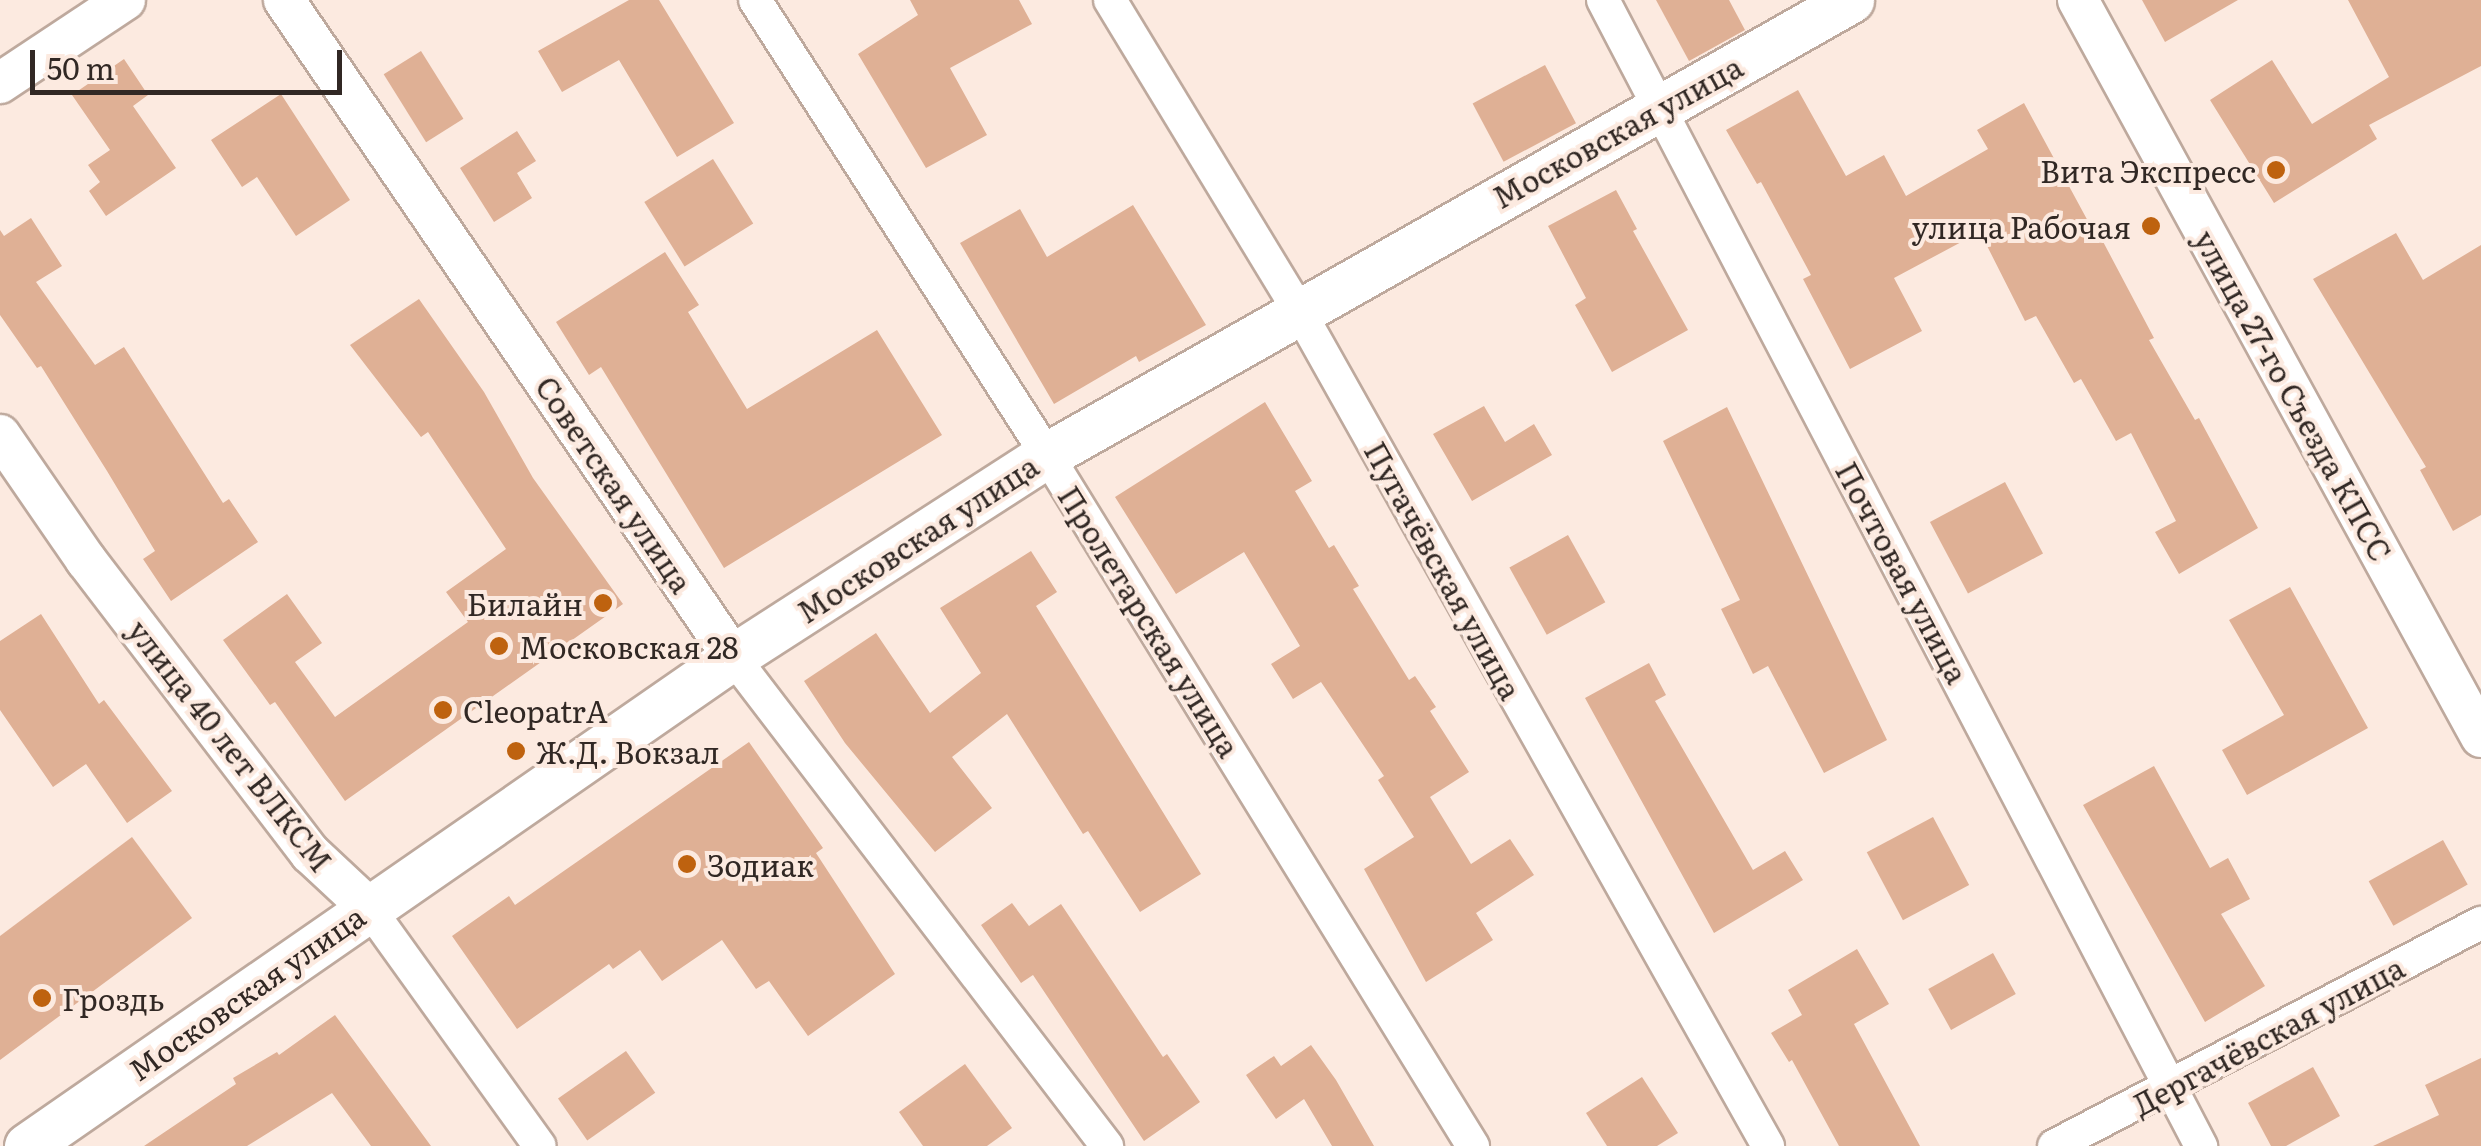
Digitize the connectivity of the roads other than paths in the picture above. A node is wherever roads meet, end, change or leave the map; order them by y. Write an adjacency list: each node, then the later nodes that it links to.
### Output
1 (124, 0): 8 (street)
2 (284, 0): 13 (street, Советская улица)
3 (755, 0): 12 (street, Пролетарская улица)
4 (1110, 0): 10 (street, Пугачёвская улица)
5 (1602, 0): 9 (street, Почтовая улица)
6 (1851, 0): 9 (main road, Московская улица)
7 (2078, 0): 14 (street, улица 27-го Съезда КПСС)
8 (0, 83)
9 (1661, 108): 10 (main road, Московская улица); 17 (street, Почтовая улица)
10 (1298, 309): 12 (main road, Московская улица); 22 (street, Пугачёвская улица)
11 (0, 435): 15 (street, улица 40 лет ВЛКСМ)
12 (1047, 455): 13 (main road, Московская улица); 21 (street, Пролетарская улица)
13 (733, 657): 15 (main road, Московская улица); 20 (street, Советская улица)
14 (2481, 737)
15 (368, 907): 18 (main road, Московская улица); 19 (street, улица 40 лет ВЛКСМ)
16 (2481, 923): 17 (street, Дергачёвская улица)
17 (2170, 1085): 23 (street, Дергачёвская улица); 24 (street, Почтовая улица)
18 (27, 1146)
19 (540, 1146)
20 (1107, 1146)
21 (1473, 1146)
22 (1768, 1146)
23 (2054, 1146)
24 (2200, 1146)

